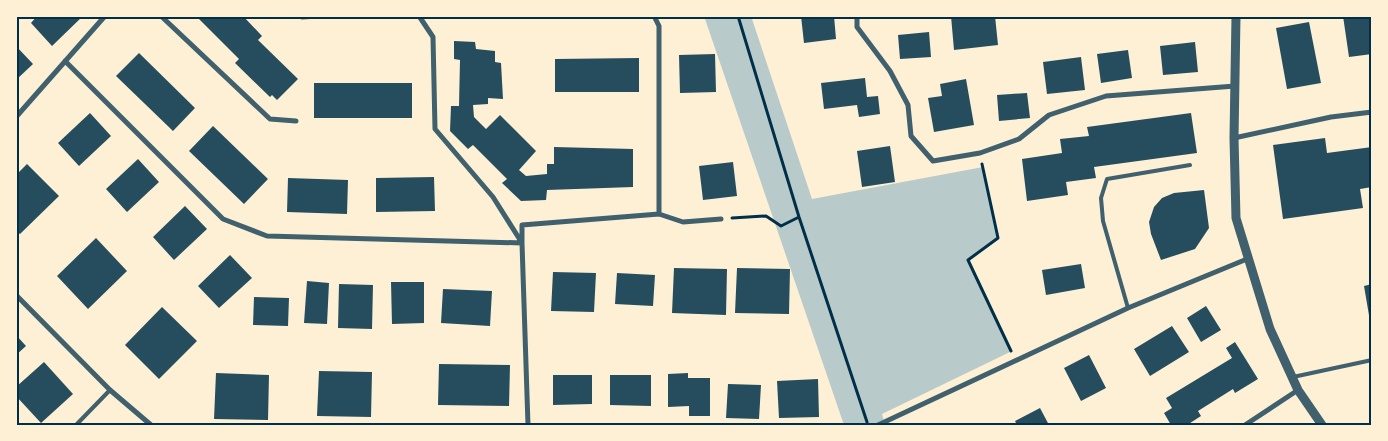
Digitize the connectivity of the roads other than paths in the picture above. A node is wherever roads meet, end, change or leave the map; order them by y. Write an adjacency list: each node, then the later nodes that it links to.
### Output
1 (105, 16): 9 (street)
2 (160, 16): 13 (street)
3 (318, 16): 8 (street)
4 (419, 16): 18 (street)
5 (654, 16): 16 (street)
6 (857, 16): 10 (street)
7 (1236, 16): 10 (street)
8 (302, 17)
9 (65, 61): 12 (street); 18 (street)
10 (1235, 86): 14 (street)
11 (1372, 112): 14 (street)
12 (16, 117)
13 (296, 121)
14 (1234, 138): 19 (street)
15 (1190, 165): 21 (lane)
16 (659, 214): 17 (street); 18 (street)
17 (721, 219)
18 (522, 243): 28 (street)
19 (1248, 259): 21 (street); 23 (street)
20 (16, 295): 24 (street)
21 (1128, 308): 29 (street)
22 (1372, 360): 23 (lane)
23 (1292, 377): 25 (street)
24 (110, 390): 26 (lane); 27 (street)
25 (1298, 390): 30 (street); 31 (street)
26 (76, 425)
27 (151, 425)
28 (528, 425)
29 (878, 425)
30 (1245, 425)
31 (1322, 425)

